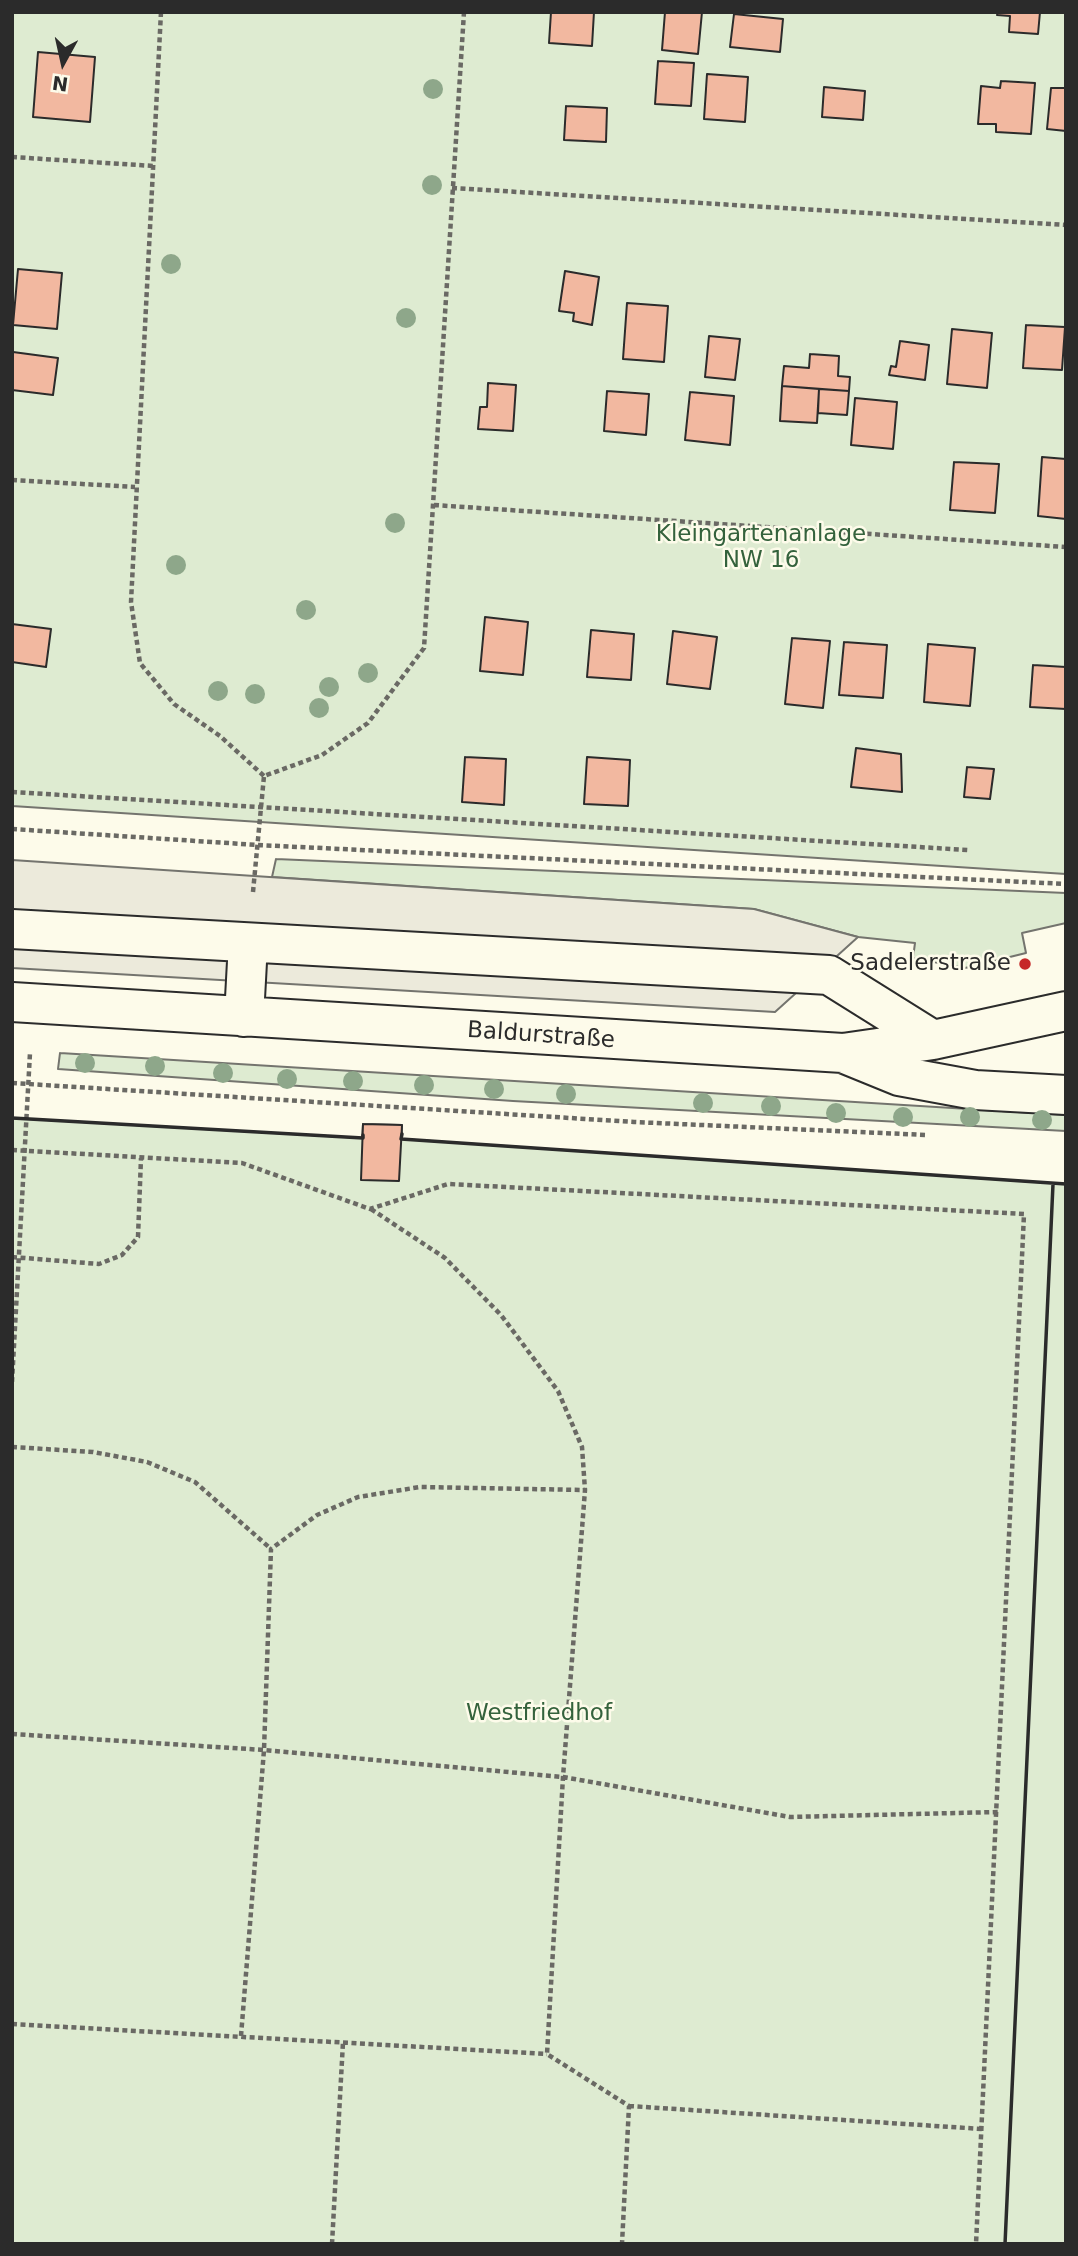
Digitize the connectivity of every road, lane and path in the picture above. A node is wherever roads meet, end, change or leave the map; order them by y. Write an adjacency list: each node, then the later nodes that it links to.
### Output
1 (162, 12): 4 (path)
2 (464, 12): 5 (path)
3 (12, 157): 4 (path)
4 (154, 166): 8 (path)
5 (452, 188): 6 (path); 9 (path)
6 (1066, 225)
7 (12, 480): 8 (path)
8 (135, 487): 11 (path)
9 (434, 505): 10 (path); 11 (path)
10 (1066, 547)
11 (264, 776): 13 (path)
12 (12, 792): 13 (path)
13 (261, 809): 15 (path); 16 (path)
14 (12, 829): 15 (path)
15 (258, 845): 17 (path); 19 (path)
16 (968, 849)
17 (1066, 884)
18 (12, 929): 19 (street)
19 (248, 943): 22 (street); 23 (street)
20 (22, 1003): 22 (street, Baldurstraße); 26 (path)
21 (1066, 1011): 23 (street, Baldurstraße)
22 (244, 1017): 24 (street, Baldurstraße)
23 (933, 1040): 24 (street, Baldurstraße)
24 (843, 1054): 27 (street)
25 (12, 1083): 26 (path)
26 (29, 1084): 28 (path); 30 (path)
27 (1066, 1095)
28 (942, 1135)
29 (12, 1150): 30 (path)
30 (25, 1150): 31 (path); 33 (path)
31 (141, 1158): 32 (path); 33 (path)
32 (370, 1209): 36 (path); 41 (path)
33 (15, 1257): 34 (path)
34 (12, 1382)
35 (12, 1447): 37 (path)
36 (585, 1490): 37 (path); 40 (path)
37 (271, 1549): 39 (path)
38 (12, 1734): 39 (path)
39 (264, 1750): 40 (path); 43 (path)
40 (563, 1777): 41 (path); 45 (path)
41 (998, 1812): 47 (path)
42 (12, 2024): 43 (path)
43 (241, 2036): 44 (path)
44 (343, 2042): 45 (path); 48 (path)
45 (547, 2054): 46 (path)
46 (629, 2106): 47 (path); 49 (path)
47 (982, 2129): 50 (path)
48 (332, 2244)
49 (622, 2244)
50 (976, 2244)

